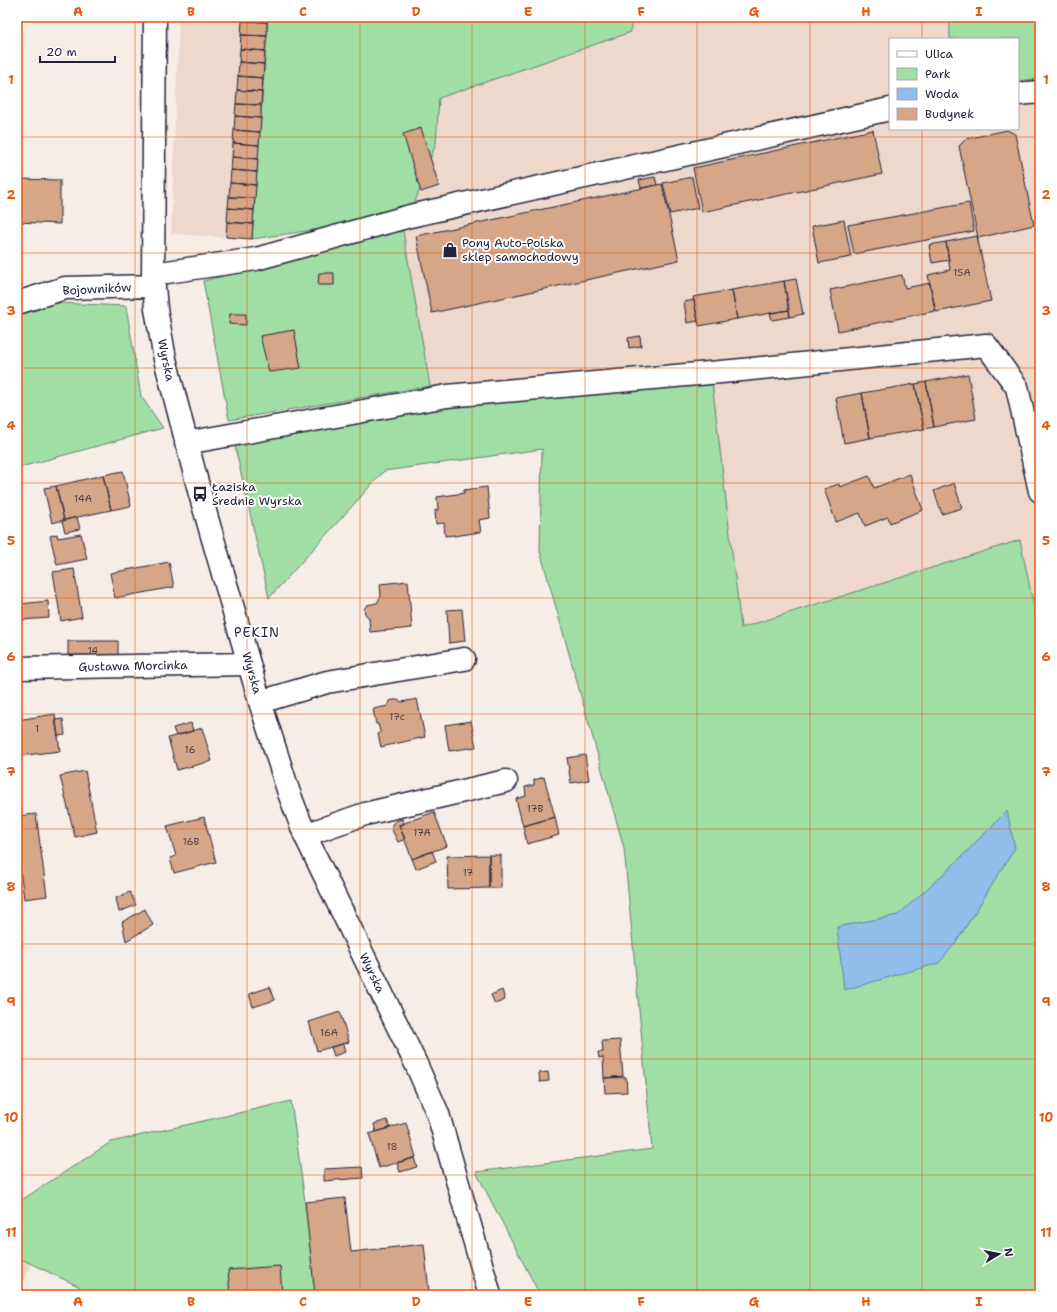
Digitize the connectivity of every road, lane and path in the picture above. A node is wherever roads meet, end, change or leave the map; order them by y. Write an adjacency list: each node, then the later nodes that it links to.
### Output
1 (154, 17): 5 (street, Wyrska)
2 (1040, 92): 3 (street)
3 (1019, 94)
4 (889, 109): 5 (street, Bojowników)
5 (153, 280): 7 (street, Bojowników); 9 (street, Wyrska)
6 (17, 287): 7 (street)
7 (66, 288): 8 (street, Bojowników)
8 (17, 303)
9 (186, 442): 10 (street); 12 (street, Wyrska)
10 (1040, 491)
11 (464, 659): 14 (street)
12 (249, 664): 13 (street, Gustawa Morcinka); 14 (street, Wyrska)
13 (17, 668)
14 (260, 702): 16 (street, Wyrska)
15 (506, 781): 16 (street)
16 (305, 835): 17 (street, Wyrska)
17 (490, 1295)

